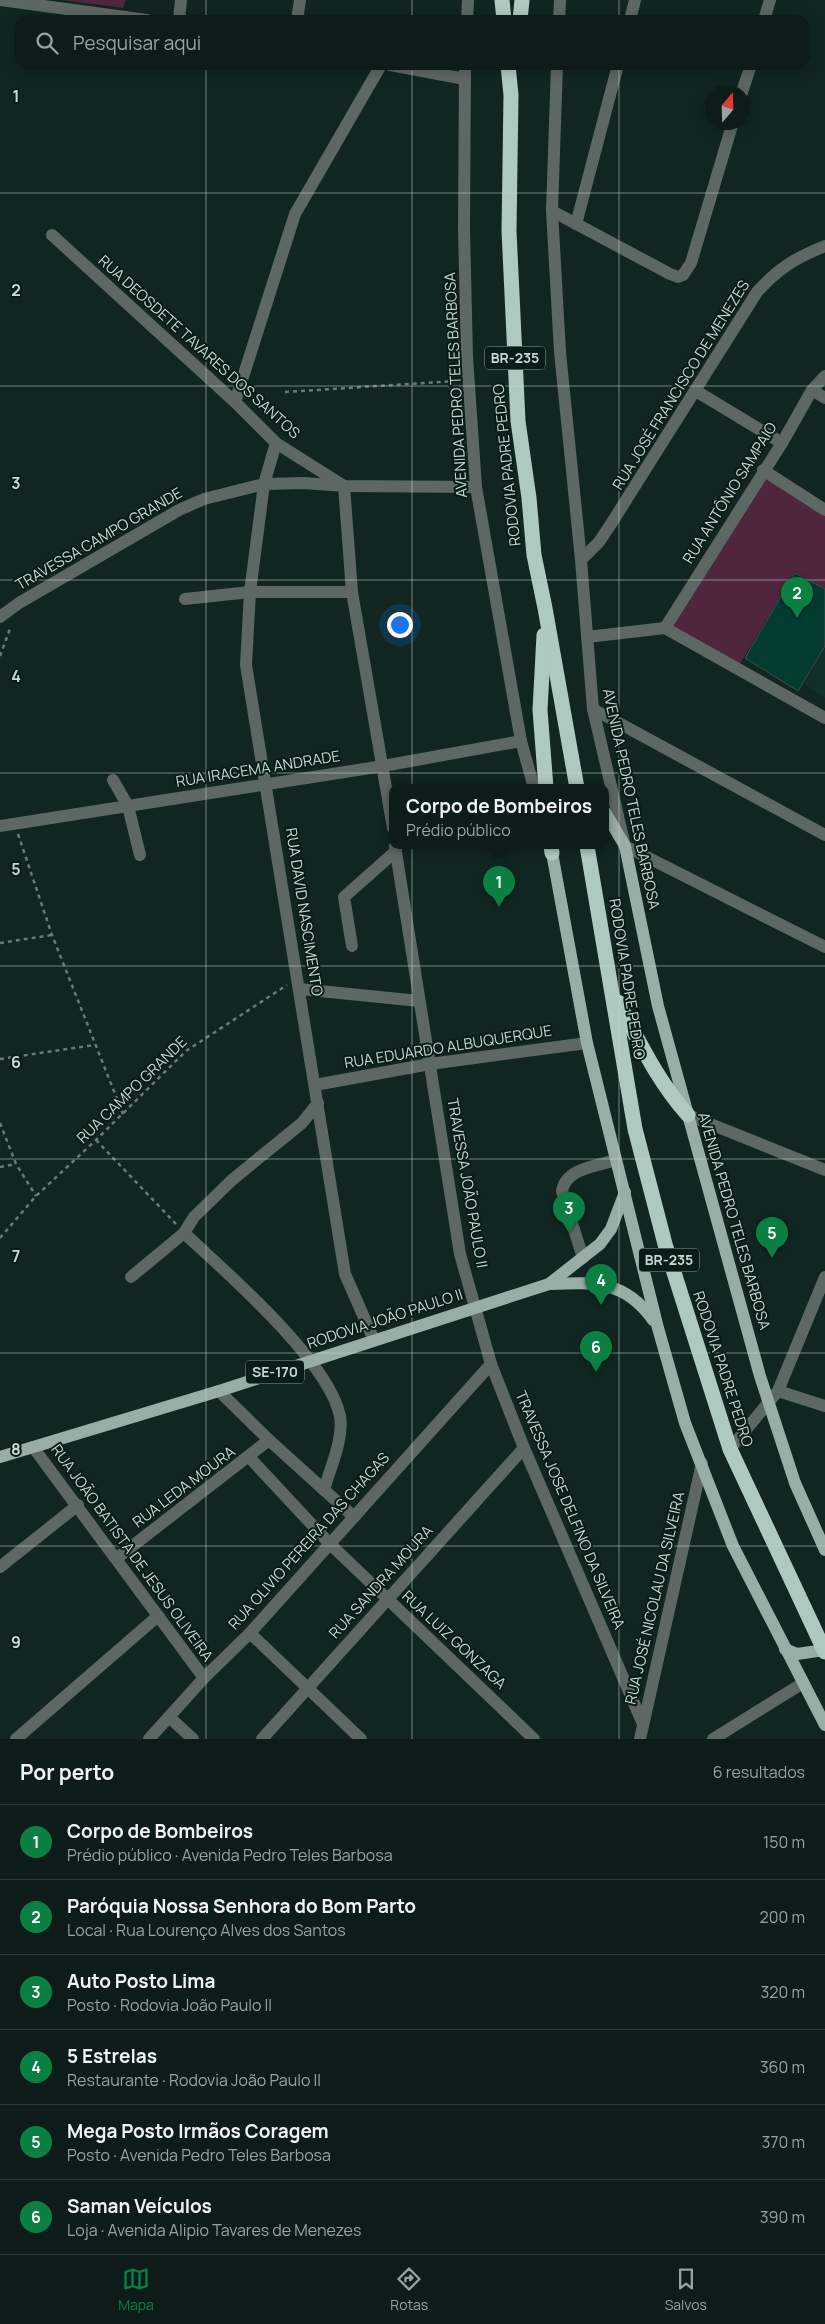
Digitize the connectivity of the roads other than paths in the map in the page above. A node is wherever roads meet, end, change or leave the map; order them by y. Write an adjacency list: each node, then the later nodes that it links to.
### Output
1 (0, 0): 11 (street)
2 (181, 0): 12 (street)
3 (300, 0): 13 (street)
4 (468, 0): 14 (street)
5 (502, 0): 15 (highway)
6 (514, 0): 16 (highway)
7 (522, 0): 17 (highway)
8 (560, 0): 18 (street)
9 (635, 0): 19 (street)
10 (770, 0): 20 (street)
11 (110, 15)
12 (180, 15)
13 (298, 15)
14 (467, 15)
15 (504, 15)
16 (514, 15)
17 (520, 15)
18 (559, 15)
19 (631, 15)
20 (766, 15)
21 (378, 70): 41 (street)
22 (417, 70): 29 (street)
23 (465, 70): 29 (street, AVENIDA PEDRO TELES BARBOSA)
24 (508, 70): 31 (highway)
25 (513, 70): 31 (highway, RODOVIA PADRE PEDRO / BR-235)
26 (557, 70): 33 (street, AVENIDA PEDRO TELES BARBOSA)
27 (617, 70): 34 (street)
28 (749, 70): 30 (street)
29 (465, 79): 47 (street, AVENIDA PEDRO TELES BARBOSA)
30 (744, 85)
31 (511, 100): 53 (highway, RODOVIA PADRE PEDRO / BR-235)
32 (731, 130): 34 (street)
33 (552, 211): 34 (street); 49 (street, AVENIDA PEDRO TELES BARBOSA)
34 (576, 224)
35 (52, 235): 41 (street, RUA DEOSDETE TAVARES DOS SANTOS)
36 (825, 245): 39 (street, RUA JOSÉ FRANCISCO DE MENEZES)
37 (825, 376): 38 (street, RUA ANTÔNIO SAMPAIO)
38 (812, 390): 40 (street); 43 (street, RUA ANTÔNIO SAMPAIO)
39 (696, 391): 43 (street); 49 (street, RUA JOSÉ FRANCISCO DE MENEZES)
40 (825, 398)
41 (235, 402): 42 (street, RUA DEOSDETE TAVARES DOS SANTOS)
42 (276, 443): 45 (street); 46 (street, RUA DEOSDETE TAVARES DOS SANTOS)
43 (782, 443): 44 (street, RUA ANTÔNIO SAMPAIO)
44 (763, 470): 48 (street); 55 (street, RUA ANTÔNIO SAMPAIO)
45 (264, 484): 46 (street, TRAVESSA CAMPO GRANDE); 50 (street, RUA DAVID NASCIMENTO); 54 (street, TRAVESSA CAMPO GRANDE)
46 (344, 486): 47 (street); 51 (street)
47 (476, 487): 59 (street, AVENIDA PEDRO TELES BARBOSA)
48 (825, 510)
49 (581, 560): 56 (street, AVENIDA PEDRO TELES BARBOSA)
50 (250, 592): 51 (street); 52 (street); 62 (street, RUA DAVID NASCIMENTO)
51 (352, 592): 60 (street)
52 (185, 599)
53 (545, 608): 64 (highway); 65 (highway, RODOVIA PADRE PEDRO / BR-235)
54 (0, 617)
55 (665, 628): 56 (street); 58 (street)
56 (586, 637): 57 (street, AVENIDA PEDRO TELES BARBOSA)
57 (593, 709): 70 (street); 71 (street, AVENIDA PEDRO TELES BARBOSA)
58 (825, 718)
59 (521, 741): 60 (street, RUA IRACEMA ANDRADE); 63 (street, AVENIDA PEDRO TELES BARBOSA)
60 (384, 766): 62 (street, RUA IRACEMA ANDRADE); 66 (street)
61 (113, 780): 67 (street)
62 (266, 784): 67 (street, RUA IRACEMA ANDRADE); 79 (street, RUA DAVID NASCIMENTO)
63 (533, 784)
64 (546, 784)
65 (576, 784)
66 (389, 800)
67 (128, 806): 69 (street, RUA IRACEMA ANDRADE); 76 (street)
68 (609, 819): 71 (main road)
69 (0, 826)
70 (825, 835)
71 (625, 846): 77 (street); 86 (main road, AVENIDA PEDRO TELES BARBOSA)
72 (395, 849): 78 (street)
73 (396, 849): 81 (street, TRAVESSA JOÃO PAULO II)
74 (551, 849): 82 (main road)
75 (588, 849): 80 (highway, RODOVIA PADRE PEDRO / BR-235)
76 (140, 855)
77 (824, 944)
78 (352, 946)
79 (298, 984): 81 (street); 84 (street, RUA DAVID NASCIMENTO)
80 (611, 990): 86 (highway); 107 (highway, RODOVIA PADRE PEDRO / BR-235)
81 (419, 1001): 83 (street, TRAVESSA JOÃO PAULO II)
82 (587, 1043): 83 (street, RUA EDUARDO ALBUQUERQUE); 87 (main road)
83 (430, 1064): 84 (street, RUA EDUARDO ALBUQUERQUE); 95 (street, TRAVESSA JOÃO PAULO II)
84 (315, 1085): 85 (street, RUA DAVID NASCIMENTO)
85 (318, 1103): 90 (street); 97 (street, RUA DAVID NASCIMENTO)
86 (688, 1115): 88 (street); 102 (main road, AVENIDA PEDRO TELES BARBOSA)
87 (616, 1160): 89 (main road); 91 (street)
88 (825, 1170)
89 (625, 1192): 91 (main road, RODOVIA JOÃO PAULO II); 96 (main road)
90 (184, 1232): 92 (street); 98 (street)
91 (583, 1258): 94 (main road, RODOVIA JOÃO PAULO II)
92 (131, 1277)
93 (825, 1277): 101 (street)
94 (549, 1284): 95 (main road, RODOVIA JOÃO PAULO II / SE-170); 96 (main road)
95 (476, 1307): 97 (main road, RODOVIA JOÃO PAULO II / SE-170); 99 (street, TRAVESSA JOSE DELFINO DA SILVEIRA)
96 (658, 1328): 110 (main road)
97 (374, 1340): 98 (main road, RODOVIA JOÃO PAULO II / SE-170)
98 (310, 1360): 100 (main road, RODOVIA JOÃO PAULO II / SE-170); 111 (street)
99 (491, 1364): 106 (street, TRAVESSA JOSE DELFINO DA SILVEIRA); 113 (street, RUA OLIVIO PEREIRA DAS CHAGAS)
100 (218, 1391): 104 (street); 105 (main road, RODOVIA JOÃO PAULO II / SE-170)
101 (778, 1391): 102 (street); 103 (street)
102 (770, 1402): 107 (street); 115 (main road, AVENIDA PEDRO TELES BARBOSA)
103 (825, 1406)
104 (269, 1440): 109 (street, RUA LEDA MOURA); 111 (street)
105 (33, 1447): 108 (main road, RODOVIA JOÃO PAULO II / SE-170); 112 (street, RUA JOÃO BATISTA DE JESUS OLIVEIRA)
106 (524, 1448): 118 (street, RUA SANDRA MOURA); 127 (street, TRAVESSA JOSE DELFINO DA SILVEIRA)
107 (730, 1449): 122 (highway, RODOVIA PADRE PEDRO / BR-235)
108 (0, 1457)
109 (249, 1457): 114 (street, RUA LUIZ GONZAGA); 116 (street, RUA LEDA MOURA)
110 (702, 1463): 121 (main road); 127 (street, RUA JOSÉ NICOLAU DA SILVEIRA)
111 (324, 1490): 113 (street)
112 (78, 1505): 116 (street, RUA JOÃO BATISTA DE JESUS OLIVEIRA); 117 (street)
113 (354, 1517): 114 (street, RUA OLIVIO PEREIRA DAS CHAGAS)
114 (330, 1544): 118 (street, RUA LUIZ GONZAGA); 120 (street, RUA OLIVIO PEREIRA DAS CHAGAS)
115 (825, 1550)
116 (117, 1558): 119 (street, RUA JOÃO BATISTA DE JESUS OLIVEIRA)
117 (0, 1567)
118 (387, 1599): 125 (street, RUA SANDRA MOURA); 134 (street, RUA LUIZ GONZAGA)
119 (158, 1616): 123 (street, RUA JOÃO BATISTA DE JESUS OLIVEIRA); 129 (street)
120 (250, 1633): 123 (street, RUA OLIVIO PEREIRA DAS CHAGAS); 125 (street)
121 (785, 1649): 122 (main road); 124 (main road)
122 (825, 1651)
123 (204, 1678): 126 (street, RUA OLIVIO PEREIRA DAS CHAGAS)
124 (803, 1683): 128 (main road); 136 (street)
125 (307, 1688): 132 (street, RUA SANDRA MOURA); 133 (street)
126 (169, 1717): 130 (street, RUA OLIVIO PEREIRA DAS CHAGAS); 131 (street)
127 (643, 1724): 135 (street, RUA JOSÉ NICOLAU DA SILVEIRA)
128 (825, 1725)
129 (16, 1739)
130 (149, 1739)
131 (193, 1739)
132 (262, 1739)
133 (361, 1739)
134 (534, 1739)
135 (640, 1739)
136 (713, 1739)

